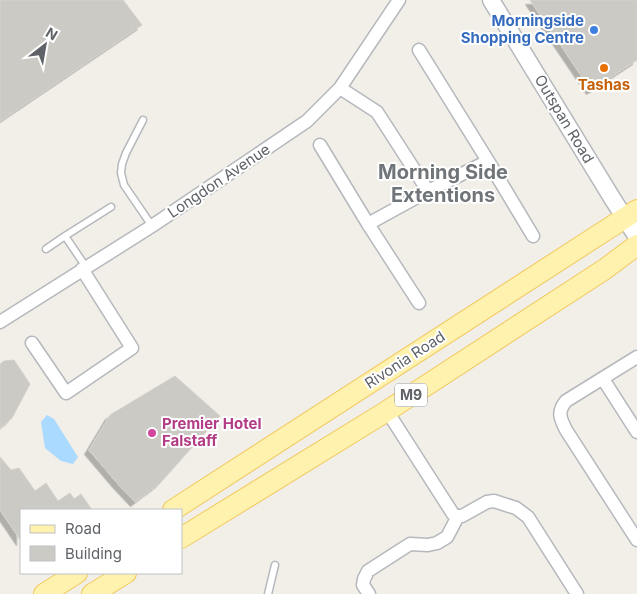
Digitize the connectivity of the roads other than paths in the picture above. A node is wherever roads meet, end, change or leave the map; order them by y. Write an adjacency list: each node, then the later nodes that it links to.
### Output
1 (399, 0): 4 (street, Longdon Avenue)
2 (491, 0): 10 (street, Outspan Road)
3 (419, 50): 7 (street)
4 (340, 88): 8 (street); 12 (street, Longdon Avenue)
5 (143, 120): 12 (lane)
6 (320, 145): 11 (street)
7 (488, 161): 8 (street); 14 (street)
8 (428, 191): 11 (street)
9 (111, 207): 13 (lane)
10 (630, 214): 15 (street, Outspan Road); 26 (main road, Rivonia Road / M9)
11 (368, 224): 19 (street)
12 (152, 226): 18 (street, Longdon Avenue)
13 (65, 236): 17 (lane); 18 (lane)
14 (534, 236)
15 (637, 237)
16 (637, 245): 24 (main road, M9)
17 (46, 249)
18 (84, 268): 20 (street, Longdon Avenue); 21 (street)
19 (419, 304)
20 (0, 322)
21 (32, 344)
22 (637, 357): 23 (street)
23 (603, 379): 25 (street); 29 (street)
24 (386, 411): 27 (street); 28 (main road, M9)
25 (637, 432)
26 (175, 509)
27 (458, 516): 36 (street); 37 (street)
28 (182, 537)
29 (637, 540)
30 (275, 565): 35 (lane)
31 (75, 574): 33 (main road)
32 (124, 574): 34 (main road)
33 (44, 594)
34 (92, 594)
35 (268, 594)
36 (369, 594)
37 (577, 594)

